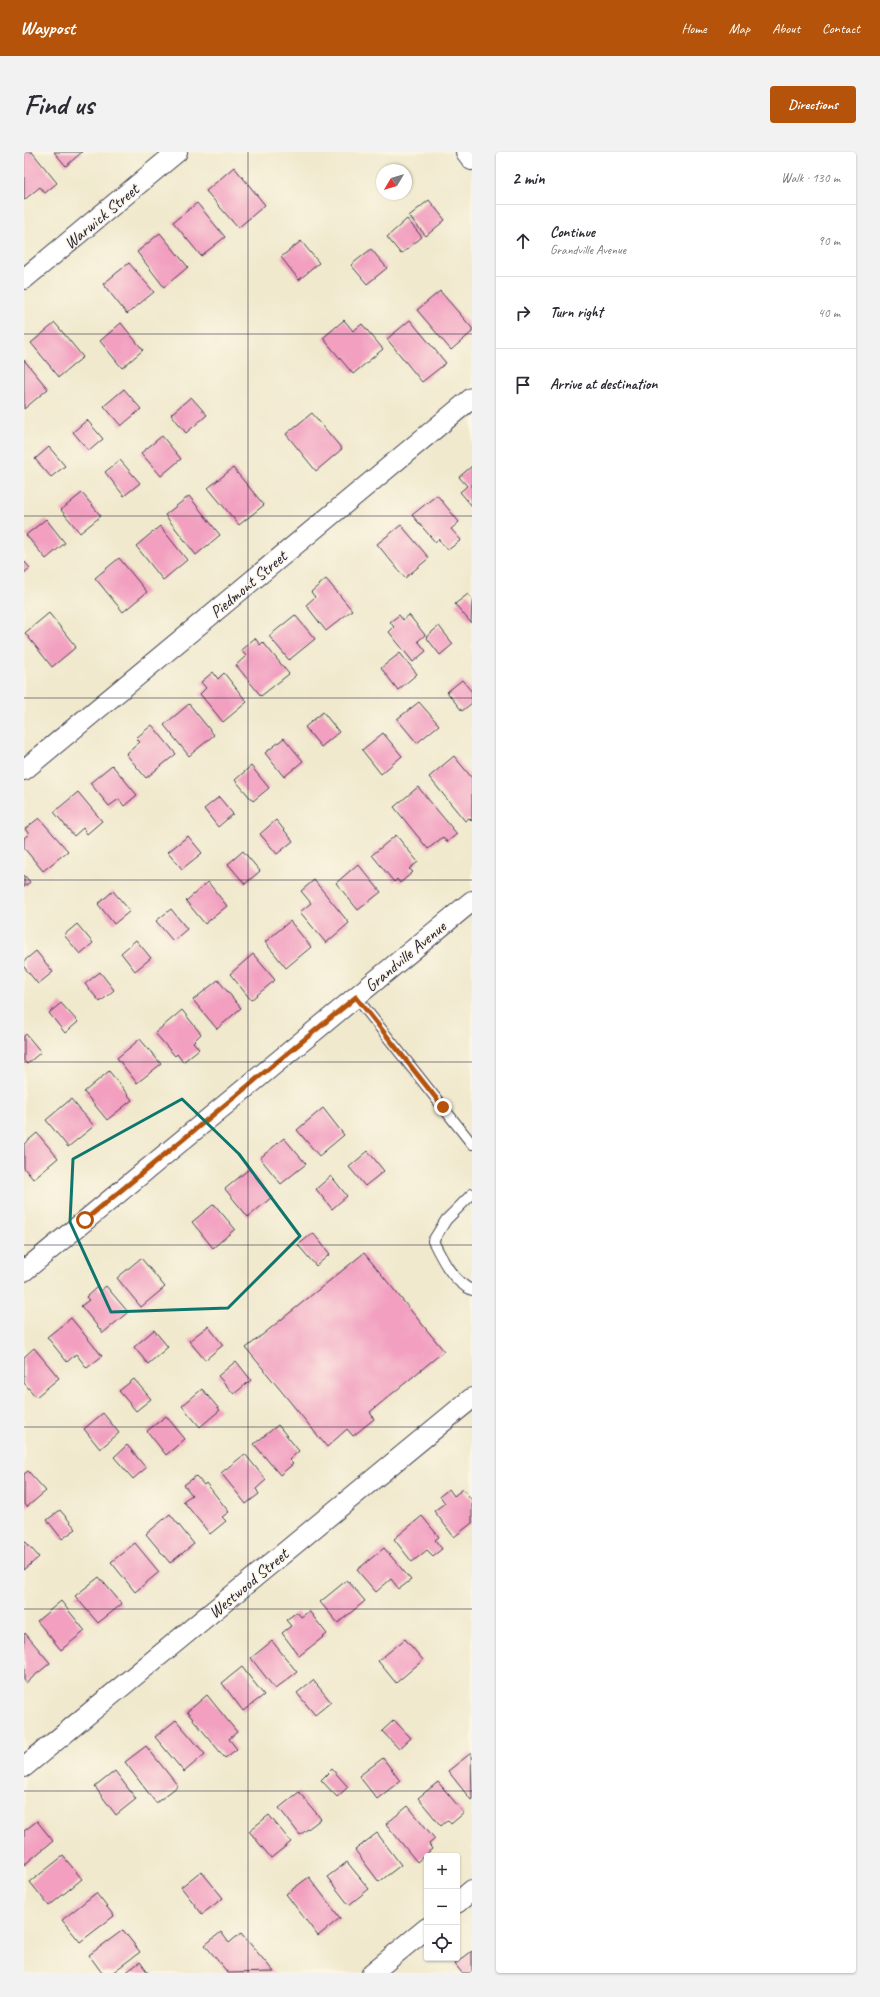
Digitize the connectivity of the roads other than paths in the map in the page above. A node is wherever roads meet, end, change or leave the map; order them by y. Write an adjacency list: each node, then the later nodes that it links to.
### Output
1 (177, 152): 4 (street, Warwick Street)
2 (466, 152): 3 (street)
3 (472, 160)
4 (24, 279)
5 (472, 398): 6 (street, Piedmont Street)
6 (24, 770)
7 (472, 901): 8 (street, Grandville Avenue)
8 (356, 997): 9 (lane); 11 (street, Grandville Avenue)
9 (472, 1144)
10 (472, 1194): 12 (lane)
11 (24, 1271)
12 (472, 1290)
13 (472, 1398): 14 (street, Westwood Street)
14 (24, 1767)
15 (472, 1890): 16 (street)
16 (460, 1900)
17 (424, 1930): 18 (street)
18 (372, 1973)

